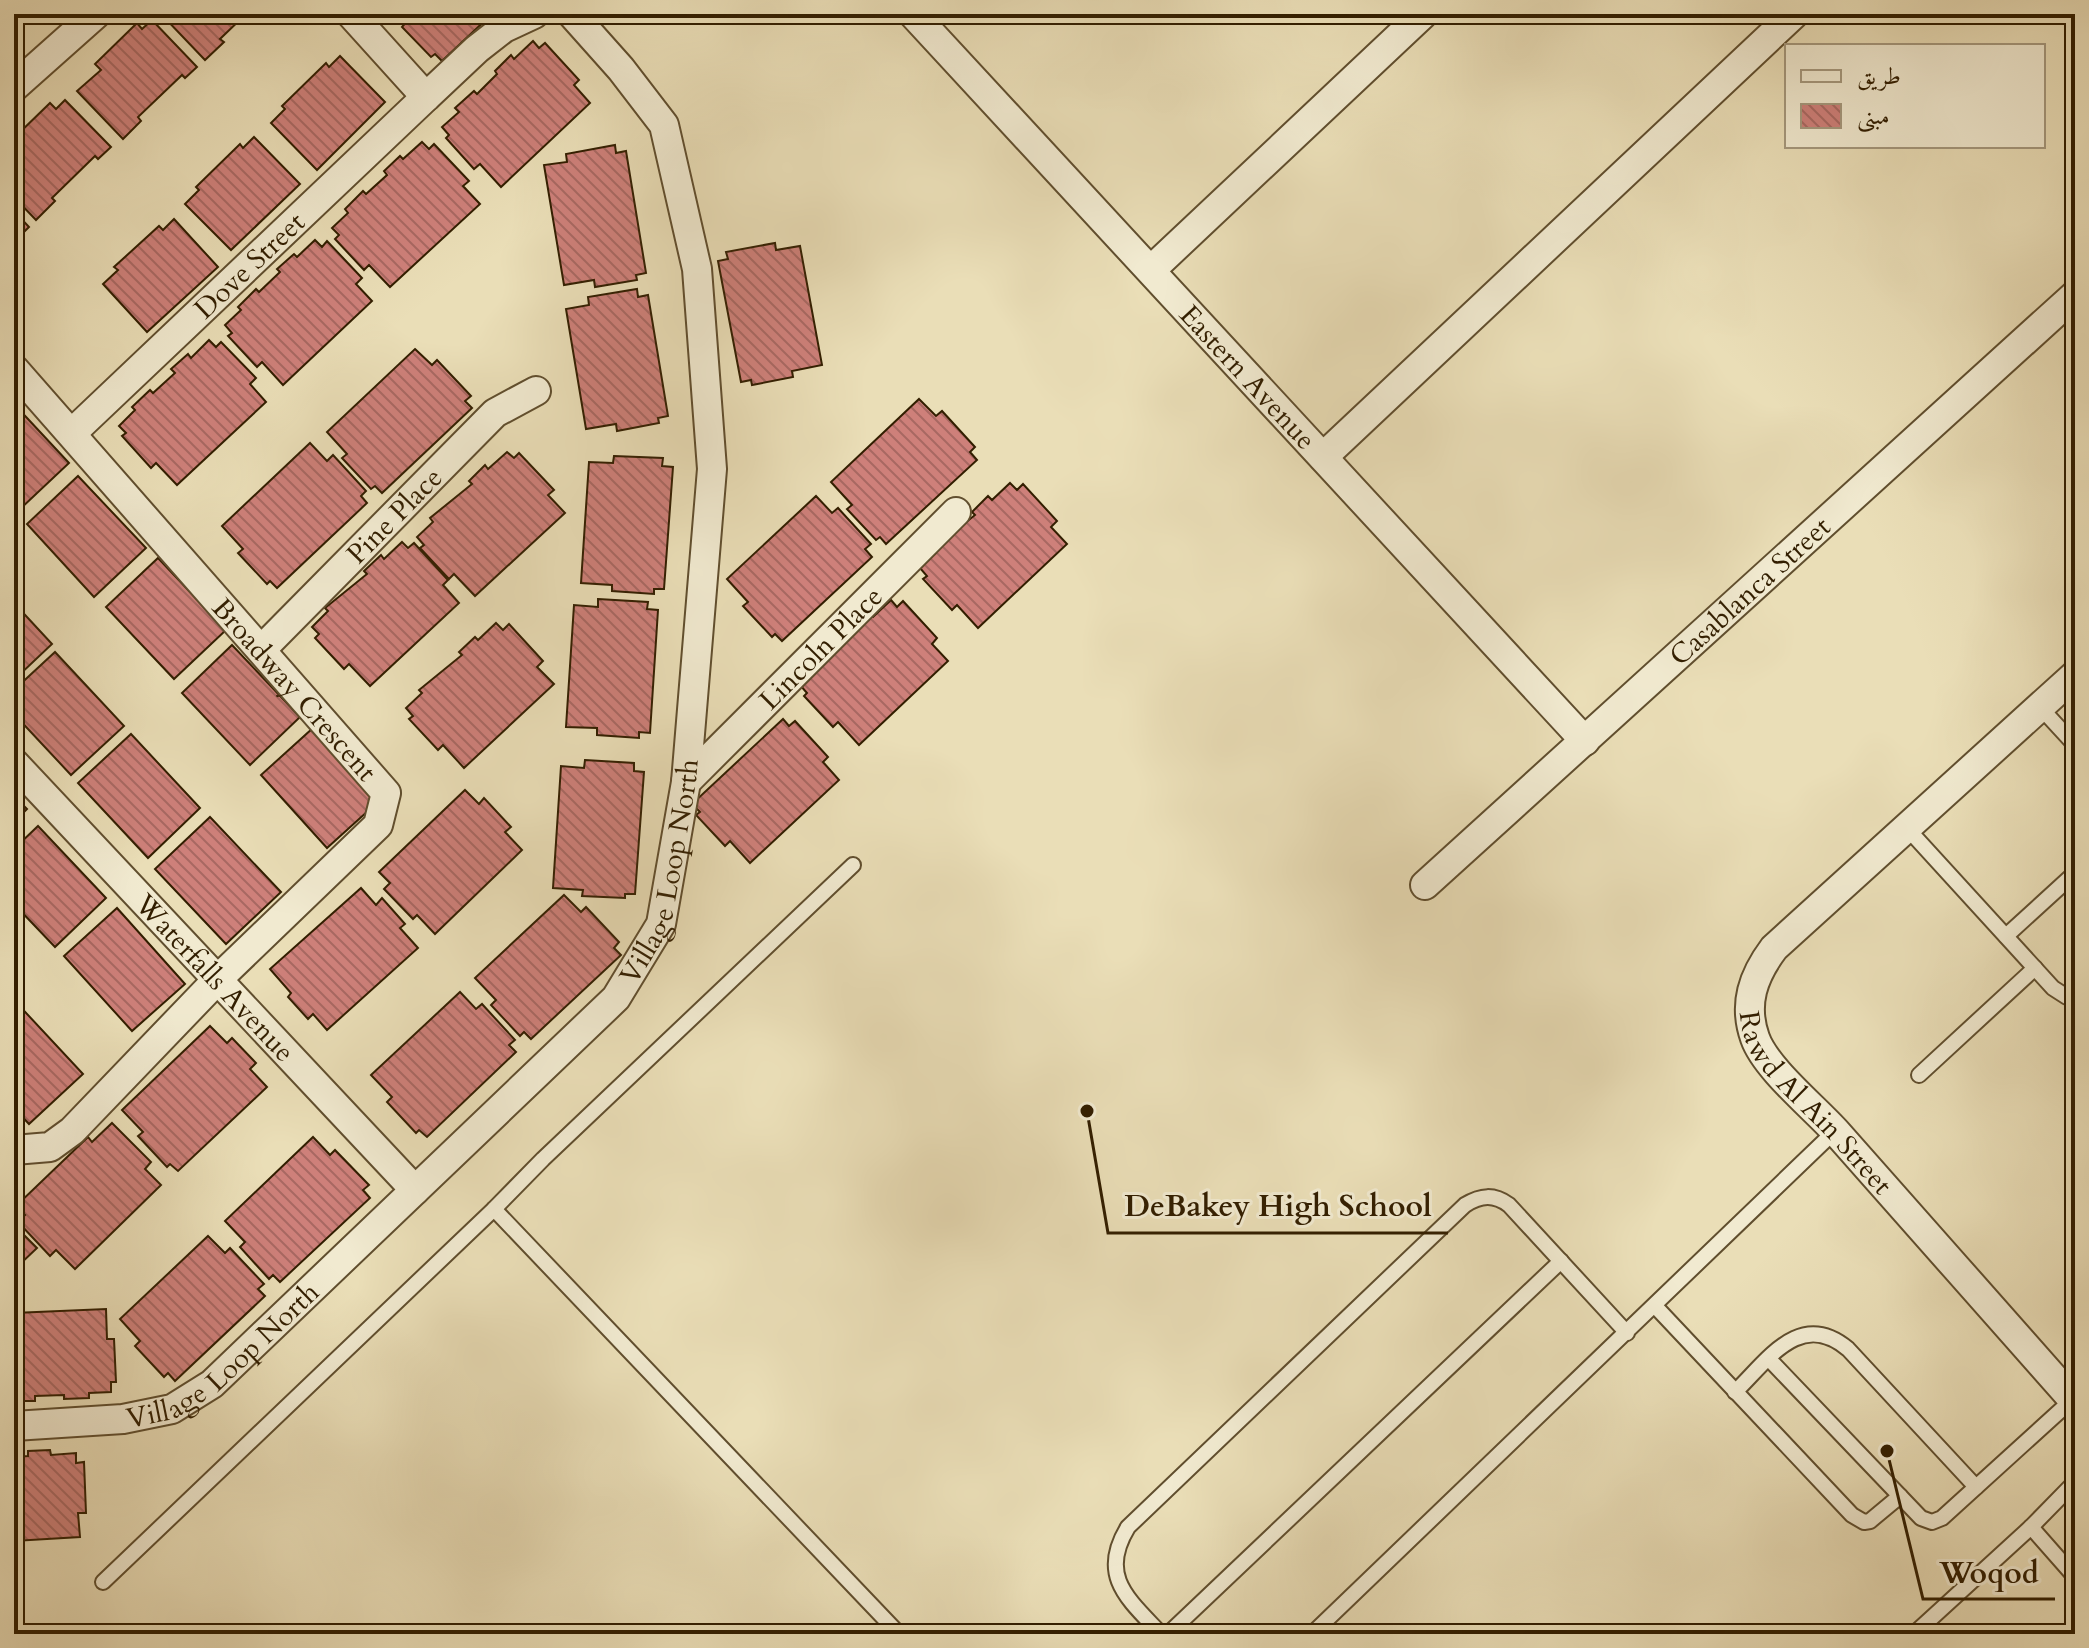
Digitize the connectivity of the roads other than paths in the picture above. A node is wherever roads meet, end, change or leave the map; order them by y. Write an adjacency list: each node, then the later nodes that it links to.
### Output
1 (96, 14): 8 (street)
2 (351, 14): 9 (street)
3 (534, 14): 9 (street)
4 (572, 14): 23 (street, Village Loop North)
5 (913, 14): 10 (street, Eastern Avenue)
6 (1423, 14): 10 (street)
7 (1794, 14): 15 (street)
8 (14, 87)
9 (426, 97): 14 (street, Dove Street)
10 (1151, 270): 15 (street, Eastern Avenue)
11 (2075, 295): 20 (street, Casablanca Street)
12 (14, 369): 14 (street, Broadway Crescent)
13 (536, 391): 17 (street, Pine Place)
14 (72, 433): 17 (street, Broadway Crescent)
15 (1323, 457): 20 (street, Eastern Avenue)
16 (956, 512): 23 (street, Lincoln Place)
17 (262, 649): 30 (street, Broadway Crescent)
18 (2075, 675): 19 (street, Rawd Al Ain Street)
19 (2040, 707): 21 (lane); 24 (street, Rawd Al Ain Street)
20 (1585, 741): 27 (street, Casablanca Street)
21 (2075, 745)
22 (14, 763): 30 (street, Waterfalls Avenue)
23 (686, 782): 35 (street, Village Loop North)
24 (1906, 827): 28 (lane); 33 (street, Rawd Al Ain Street)
25 (853, 865): 36 (lane)
26 (2075, 873): 28 (lane)
27 (1425, 885)
28 (2006, 936): 29 (lane)
29 (2035, 968): 31 (lane); 32 (lane)
30 (218, 979): 34 (street, Broadway Crescent); 35 (street, Waterfalls Avenue)
31 (2075, 997)
32 (1919, 1075)
33 (1835, 1131): 38 (lane); 42 (street, Rawd Al Ain Street)
34 (14, 1150)
35 (415, 1190): 43 (street, Village Loop North)
36 (494, 1209): 49 (lane); 50 (lane)
37 (1561, 1261): 39 (lane); 51 (lane); 52 (lane)
38 (1655, 1306): 39 (lane); 41 (lane)
39 (1627, 1333): 53 (lane)
40 (1769, 1359): 41 (lane); 45 (lane); 46 (lane)
41 (1735, 1392): 46 (lane)
42 (2074, 1400): 45 (lane)
43 (14, 1426)
44 (2075, 1482): 47 (lane)
45 (1976, 1487): 46 (lane)
46 (1900, 1496)
47 (2031, 1527): 48 (lane); 54 (lane)
48 (2075, 1577)
49 (103, 1582)
50 (899, 1634)
51 (1161, 1634)
52 (1168, 1634)
53 (1312, 1634)
54 (1914, 1634)

